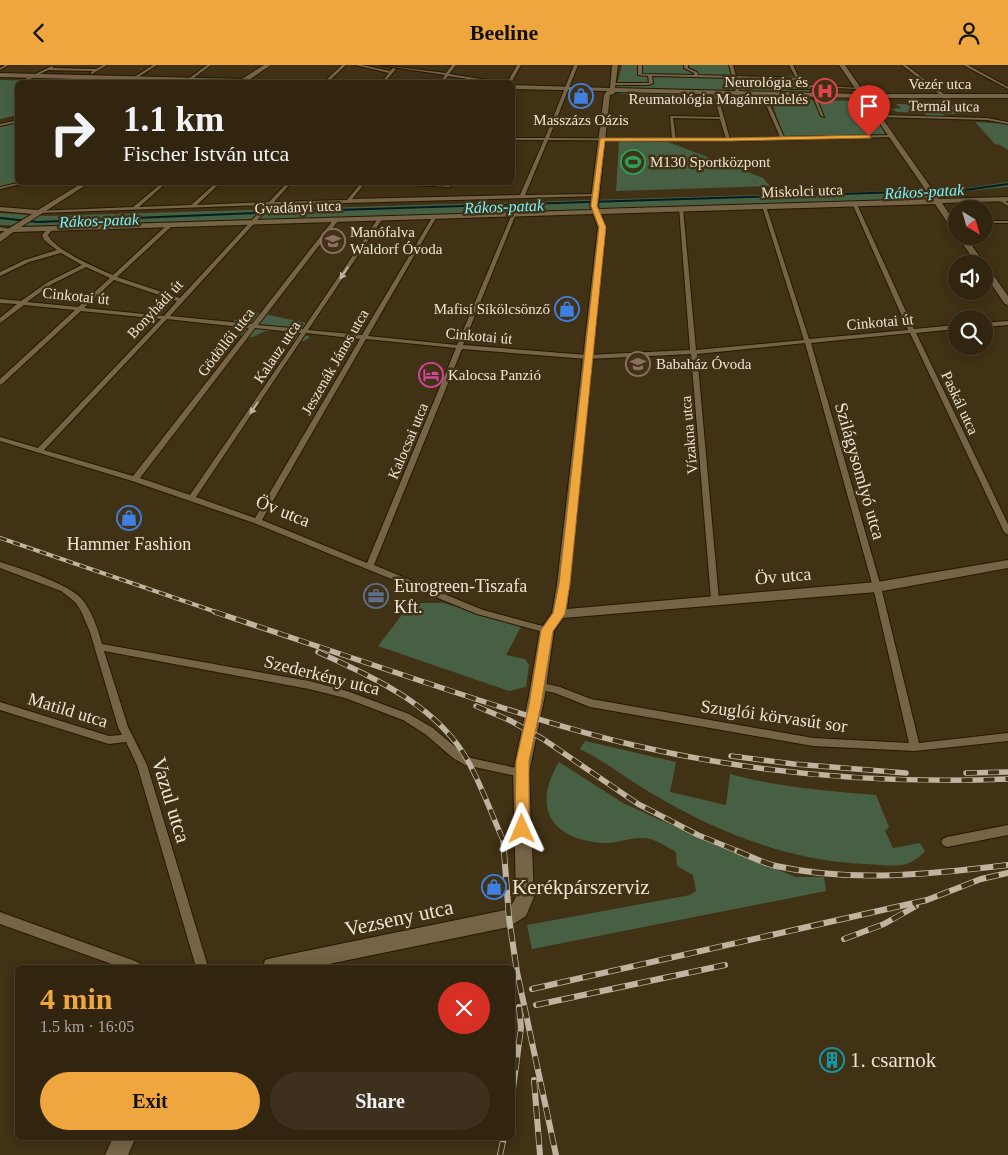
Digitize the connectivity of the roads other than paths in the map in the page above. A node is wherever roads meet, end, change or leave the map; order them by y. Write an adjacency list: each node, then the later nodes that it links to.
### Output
1 (8, 65): 23 (street)
2 (55, 65): 24 (street)
3 (105, 65): 25 (street)
4 (156, 65): 32 (street)
5 (209, 65): 42 (street)
6 (268, 65): 43 (street)
7 (344, 65): 44 (street)
8 (357, 65): 26 (street)
9 (382, 65): 21 (street)
10 (454, 65): 29 (street)
11 (519, 65): 48 (street)
12 (576, 65): 54 (street)
13 (615, 65): 55 (street)
14 (640, 65): 30 (street)
15 (686, 65): 22 (street)
16 (732, 65): 35 (street)
17 (791, 65): 38 (street)
18 (842, 65): 56 (street)
19 (904, 65): 59 (street)
20 (964, 65): 53 (street)
21 (397, 66): 26 (street); 29 (street)
22 (691, 67): 33 (street)
23 (0, 69)
24 (47, 69): 25 (street); 28 (street)
25 (96, 70): 34 (street)
26 (392, 72): 45 (street)
27 (0, 75): 28 (street)
28 (35, 75): 34 (street); 37 (street)
29 (446, 75): 46 (street); 47 (street)
30 (640, 75): 31 (street); 50 (street)
31 (650, 75): 33 (street); 50 (street)
32 (135, 77): 34 (street); 40 (street); 41 (street)
33 (696, 77): 35 (street)
34 (86, 78): 37 (street); 39 (street)
35 (736, 78): 38 (street); 58 (street)
36 (0, 79): 37 (street)
37 (28, 79)
38 (798, 79): 52 (street)
39 (106, 80)
40 (130, 80)
41 (173, 80)
42 (187, 80)
43 (244, 80)
44 (327, 80)
45 (385, 80)
46 (443, 80)
47 (484, 80)
48 (509, 80)
49 (786, 84): 52 (street)
50 (639, 85): 55 (street)
51 (515, 87): 54 (street, Vezér utca)
52 (808, 87): 56 (street); 61 (street)
53 (1008, 88)
54 (568, 89): 55 (street, Vezér utca); 73 (street)
55 (611, 89): 57 (street, Vezér utca); 74 (street)
56 (862, 92): 59 (street, Vezér utca); 61 (street, Vezér utca); 64 (street)
57 (715, 93): 58 (street, Vezér utca); 67 (street)
58 (738, 93): 61 (street, Vezér utca)
59 (944, 96): 60 (street, Vezér utca)
60 (1008, 96)
61 (814, 97): 63 (street)
62 (765, 98): 75 (street)
63 (823, 116)
64 (879, 116): 65 (street, Termál utca); 71 (street)
65 (893, 116): 69 (street, Termál utca)
66 (671, 117): 67 (street); 76 (street)
67 (722, 118): 77 (street)
68 (15, 122): 70 (street)
69 (1008, 123)
70 (0, 125)
71 (890, 136): 75 (street); 86 (street)
72 (515, 139): 73 (street)
73 (545, 139): 74 (street); 87 (street)
74 (602, 139): 76 (street); 91 (street)
75 (782, 139): 77 (street)
76 (674, 140): 77 (street)
77 (728, 140)
78 (15, 185): 85 (street)
79 (83, 185): 94 (street)
80 (162, 185): 100 (street)
81 (216, 185): 97 (street)
82 (287, 185): 93 (street, Bonyhádi út)
83 (361, 185): 90 (street)
84 (449, 185): 88 (street)
85 (0, 188)
86 (933, 194): 89 (street, Miskolci utca); 92 (street, Miskolci utca); 104 (street)
87 (522, 197): 88 (street, Gvadányi utca); 91 (street, Gvadányi utca)
88 (442, 199): 90 (street, Gvadányi utca)
89 (1004, 199): 95 (street)
90 (348, 201): 93 (street, Gvadányi utca)
91 (595, 203): 98 (street, Miskolci utca); 103 (street, Gvadányi utca); 140 (street)
92 (854, 203): 96 (street, Miskolci utca); 134 (street, Paskál utca)
93 (269, 204): 97 (street, Gvadányi utca); 107 (street, Bonyhádi út)
94 (52, 205): 101 (street); 102 (street)
95 (1008, 205)
96 (764, 206): 98 (street, Miskolci utca); 137 (street, Szilágysomlyó utca)
97 (192, 207): 100 (street, Gvadányi utca)
98 (681, 208): 139 (street, Vízakna utca)
99 (0, 209): 102 (street)
100 (134, 209): 101 (street, Gvadányi utca)
101 (68, 211): 102 (street, Gvadányi utca)
102 (40, 212): 109 (street)
103 (514, 214): 105 (street, Gvadányi utca); 138 (street, Kalocsai utca)
104 (948, 215)
105 (435, 216): 106 (street, Gvadányi utca); 136 (street, Jeszenák János utca)
106 (381, 218): 108 (street, Gvadányi utca); 135 (street, Kalauz utca, one-way to 135)
107 (254, 220): 108 (street, Gvadányi utca); 112 (street, Gvadányi utca); 124 (street, Bonyhádi út)
108 (336, 220): 132 (street, Gödöllői utca)
109 (24, 222): 114 (street); 116 (street)
110 (993, 222): 111 (street)
111 (1008, 222)
112 (170, 225): 115 (street, Gvadányi utca); 121 (street)
113 (0, 229): 116 (street, Gvadányi utca)
114 (37, 229): 115 (street, Gvadányi utca); 116 (street, Gvadányi utca)
115 (50, 229): 118 (street)
116 (13, 230): 117 (street)
117 (0, 238)
118 (61, 251): 119 (street); 120 (street)
119 (85, 266): 121 (street); 125 (street)
120 (0, 274)
121 (113, 278): 124 (street); 127 (street)
122 (993, 281): 126 (street)
123 (0, 301): 125 (street, Cinkotai út)
124 (180, 301): 128 (street, Bonyhádi út)
125 (22, 303): 127 (street, Cinkotai út); 129 (street)
126 (1008, 303)
127 (80, 309): 128 (street, Cinkotai út); 141 (street)
128 (165, 318): 132 (street, Cinkotai út); 143 (street, Bonyhádi út)
129 (0, 321)
130 (1008, 323): 131 (street)
131 (993, 324)
132 (254, 326): 135 (street, Cinkotai út); 144 (street, Gödöllői utca)
133 (948, 328): 134 (street, Cinkotai út)
134 (912, 331): 137 (street, Cinkotai út); 147 (street, Paskál utca)
135 (306, 332): 136 (street, Cinkotai út); 145 (street, Kalauz utca, one-way to 145)
136 (363, 338): 138 (street, Cinkotai út); 146 (street, Jeszenák János utca)
137 (807, 341): 139 (street, Cinkotai út); 151 (street, Szilágysomlyó utca)
138 (461, 347): 140 (street, Cinkotai út); 150 (street, Kalocsai utca)
139 (695, 352): 140 (street, Cinkotai út); 152 (street, Vízakna utca)
140 (588, 357): 153 (street)
141 (0, 383)
142 (0, 439): 143 (street, Öv utca)
143 (39, 451): 144 (street, Öv utca)
144 (135, 479): 145 (street, Öv utca)
145 (192, 498): 146 (street, Öv utca)
146 (258, 521): 150 (street, Öv utca)
147 (1008, 532)
148 (1008, 564): 151 (street, Öv utca)
149 (0, 565): 155 (street)
150 (369, 567): 154 (street, Öv utca)
151 (877, 587): 152 (street, Öv utca); 160 (street, Szilágysomlyó utca)
152 (715, 600): 153 (street, Öv utca)
153 (559, 614): 154 (street)
154 (547, 630): 156 (street)
155 (99, 647): 159 (street, Vazul utca); 161 (street, Szederkény utca)
156 (538, 686): 160 (street, Szuglói körvasút sor); 161 (street)
157 (0, 706): 159 (street, Matild utca)
158 (1008, 737): 160 (street, Szuglói körvasút sor)
159 (128, 739): 166 (street, Vazul utca)
160 (915, 747)
161 (521, 773): 167 (street, Vezseny utca)
162 (1008, 830): 163 (street)
163 (946, 842)
164 (0, 918): 165 (street)
165 (129, 965)
166 (201, 965)
167 (282, 965)
168 (124, 1140): 169 (street)
169 (116, 1155)

